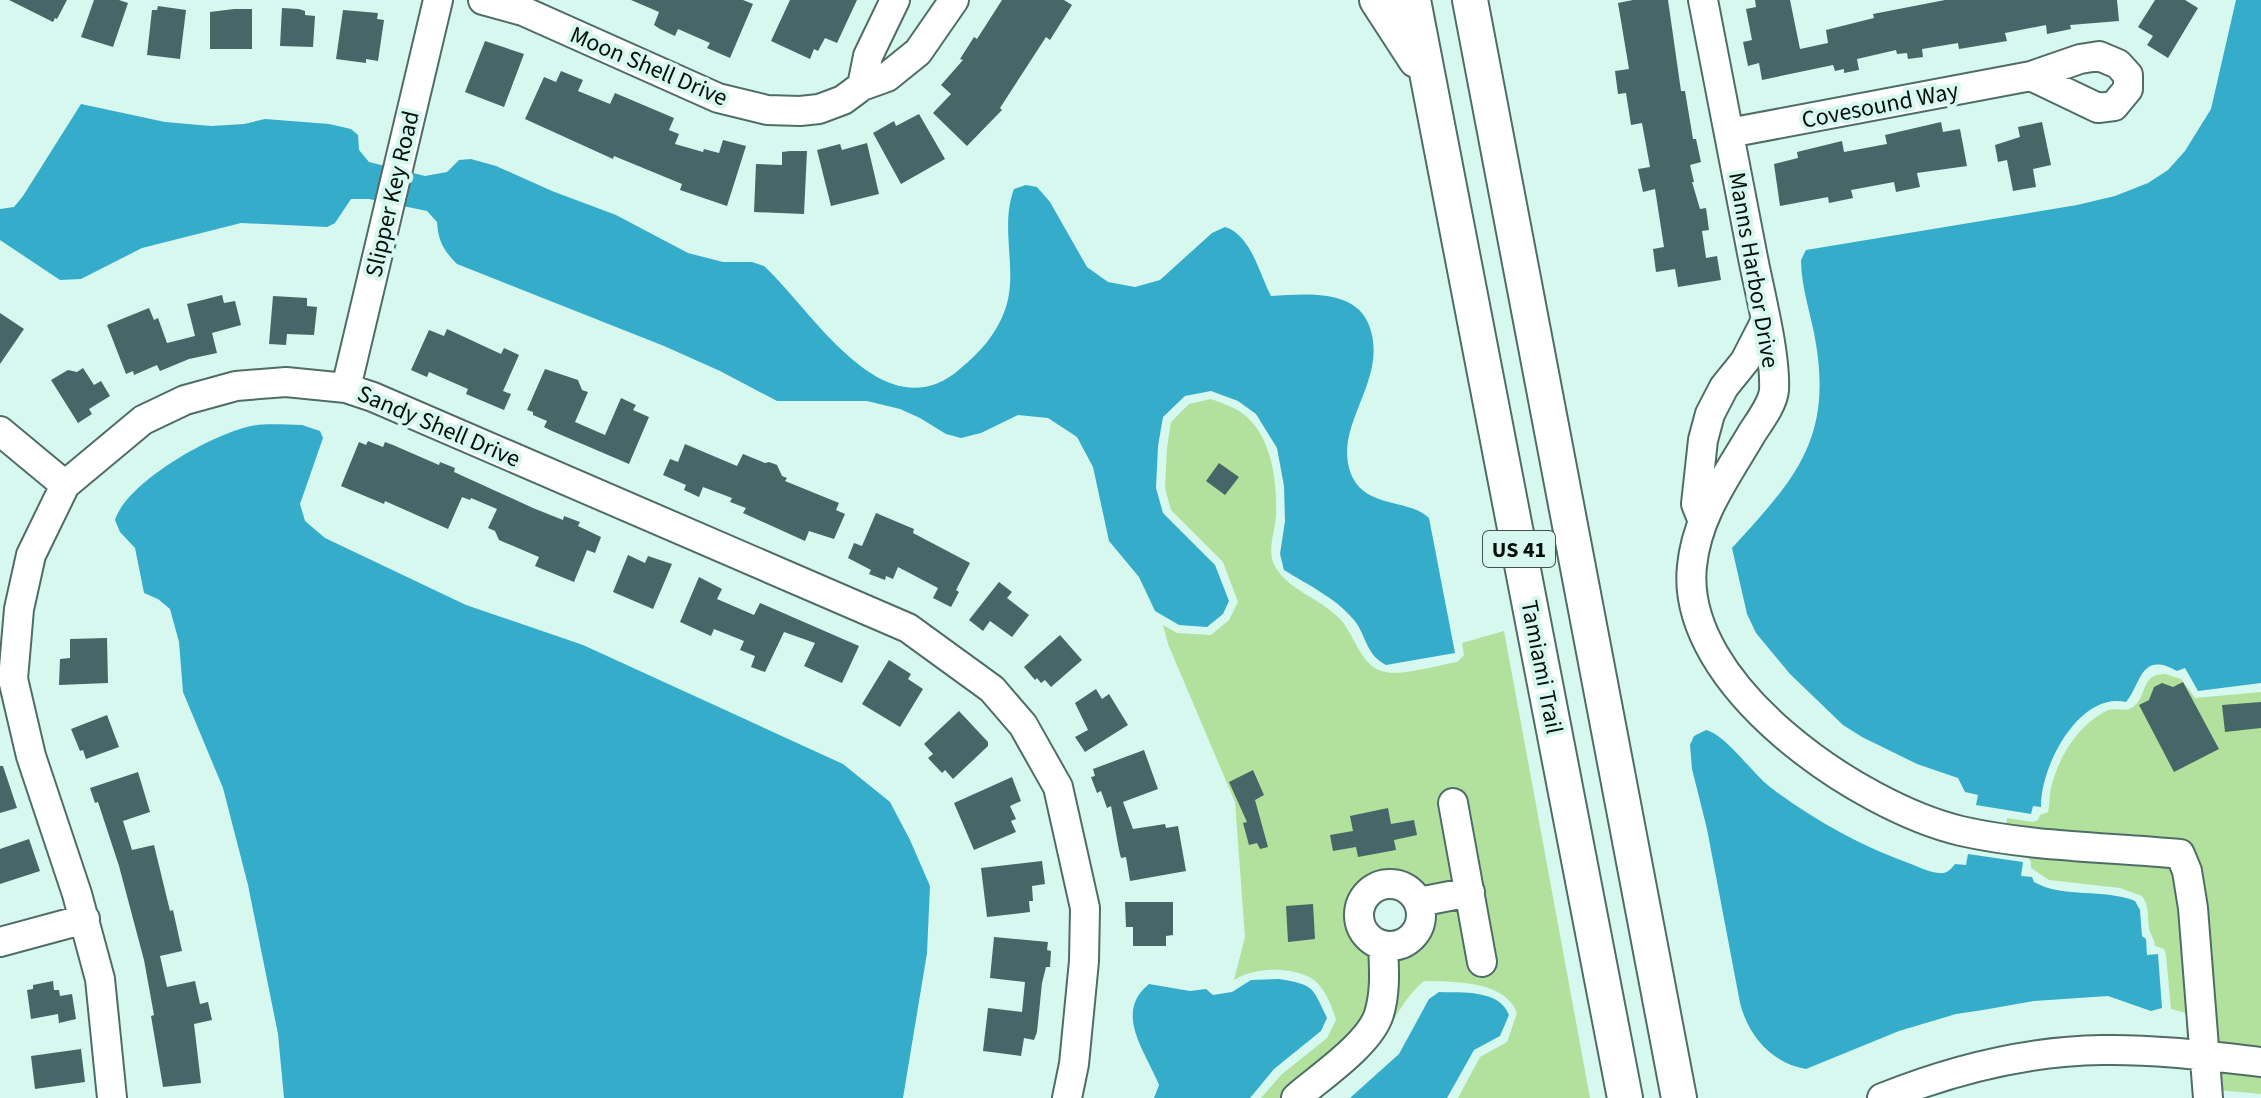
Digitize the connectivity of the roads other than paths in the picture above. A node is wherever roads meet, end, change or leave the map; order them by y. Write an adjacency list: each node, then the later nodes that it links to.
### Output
1 (438, 0): 15 (street, Slipper Key Road)
2 (483, 0): 11 (street, Moon Shell Drive)
3 (895, 0): 11 (street)
4 (954, 0): 11 (street, Moon Shell Drive)
5 (1377, 0): 10 (main road)
6 (1413, 0): 10 (main road, Tamiami Trail / US 41)
7 (1470, 0): 33 (main road, US 41)
8 (1703, 0): 12 (street, Manns Harbor Drive)
9 (2031, 76): 12 (street, Covesound Way)
10 (1429, 82): 32 (main road, Tamiami Trail / US 41)
11 (862, 86)
12 (1729, 133): 13 (street, Manns Harbor Drive)
13 (1765, 322): 14 (street); 16 (street, Manns Harbor Drive)
14 (1728, 383): 16 (street); 19 (street)
15 (346, 388): 18 (street, Sandy Shell Drive); 30 (street, Sandy Shell Drive)
16 (1767, 407): 19 (street, Manns Harbor Drive)
17 (0, 431): 18 (street)
18 (65, 485): 23 (street, Sandy Shell Drive)
19 (1702, 519): 27 (street, Manns Harbor Drive)
20 (1453, 803): 21 (street)
21 (1470, 892): 22 (street); 26 (street)
22 (1419, 902): 25 (street); 25 (street)
23 (85, 919): 24 (street); 29 (street, Sandy Shell Drive)
24 (0, 942)
25 (1383, 945): 31 (street)
26 (1482, 962)
27 (2204, 1056): 28 (street); 34 (street); 35 (street, Manns Harbor Drive)
28 (2261, 1062)
29 (112, 1098)
30 (1067, 1098)
31 (1296, 1098)
32 (1625, 1098)
33 (1679, 1098)
34 (1882, 1098)
35 (2208, 1098)

